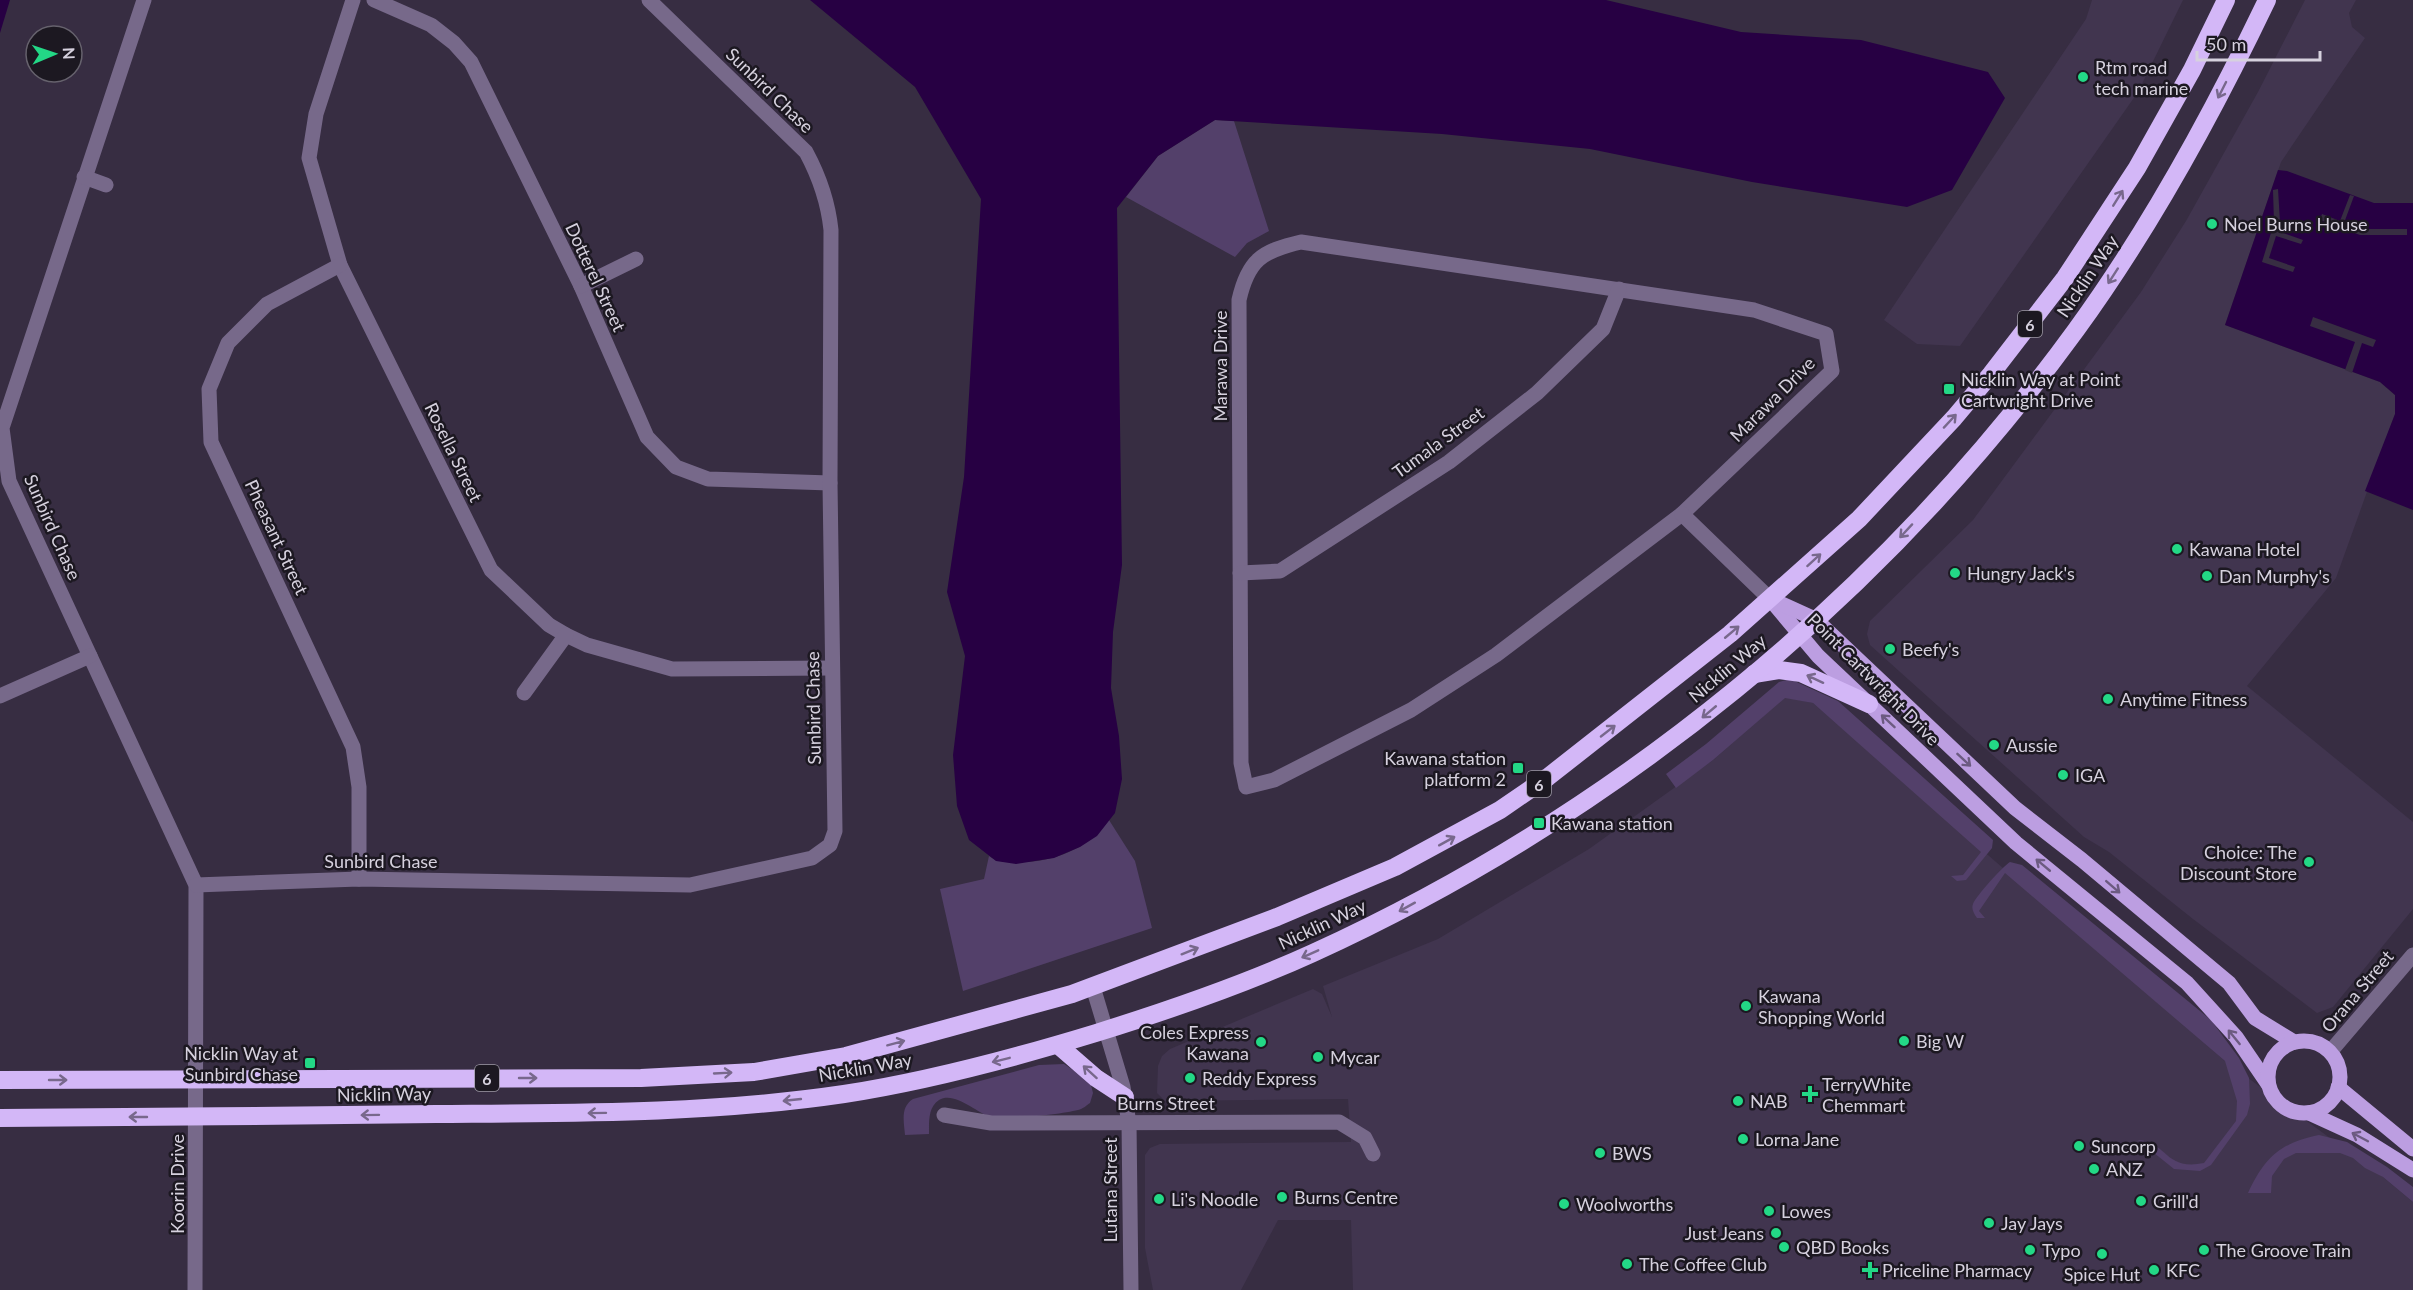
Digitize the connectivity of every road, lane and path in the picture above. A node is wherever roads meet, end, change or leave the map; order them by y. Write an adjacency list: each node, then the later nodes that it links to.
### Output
1 (144, 0): 7 (street, Sunbird Chase)
2 (353, 0): 10 (street, Rosella Street)
3 (374, 0): 11 (street, Dotterel Street)
4 (649, 0): 14 (street, Sunbird Chase)
5 (2226, 0): 17 (highway, Nicklin Way / 6, one-way to 5)
6 (2266, 0): 18 (highway, Nicklin Way / 6, one-way to 18)
7 (84, 177): 8 (street); 13 (street, Sunbird Chase)
8 (106, 185)
9 (636, 259): 11 (street)
10 (340, 266): 20 (street, Rosella Street); 27 (street, Pheasant Street)
11 (581, 286): 14 (street, Dotterel Street)
12 (1619, 289): 15 (street, Marawa Drive); 16 (street, Tumala Street); 16 (street, Marawa Drive)
13 (5, 483): 21 (street, Sunbird Chase)
14 (830, 483): 22 (street, Sunbird Chase)
15 (1682, 514): 16 (street, Marawa Drive); 17 (street)
16 (1240, 573)
17 (1770, 599): 18 (main road, Point Cartwright Drive); 19 (main road, Point Cartwright Drive); 30 (highway, Nicklin Way / 6, one-way to 17)
18 (1815, 620): 19 (highway, Nicklin Way / 6); 32 (main road, Point Cartwright Drive, one-way to 32)
19 (1798, 634): 23 (highway, Nicklin Way / 6); 26 (main road, Point Cartwright Drive)
20 (566, 635): 22 (street, Rosella Street); 24 (street)
21 (90, 656): 25 (street); 28 (street, Sunbird Chase)
22 (831, 668): 27 (street, Sunbird Chase)
23 (1754, 674): 26 (highway, one-way to 23); 31 (highway, Nicklin Way / 6, one-way to 31)
24 (524, 693)
25 (0, 696)
26 (1869, 704): 37 (main road, Point Cartwright Drive, one-way to 26)
27 (359, 879): 28 (street, Sunbird Chase)
28 (196, 885): 35 (street, Sunbird Chase)
29 (2413, 955): 34 (street, Orana Street)
30 (1093, 987): 31 (street, Lutana Street); 35 (highway, Nicklin Way / 6, one-way to 30)
31 (1106, 1030): 33 (highway, Nicklin Way / 6); 39 (street, Lutana Street)
32 (2294, 1042): 34 (main road); 37 (main road)
33 (1058, 1045): 39 (highway, one-way to 33); 42 (highway, Nicklin Way / 6, one-way to 42)
34 (2330, 1052): 38 (main road)
35 (196, 1079): 36 (highway, Nicklin Way / 6, one-way to 35); 42 (street, Koorin Drive)
36 (0, 1080)
37 (2268, 1084): 40 (main road)
38 (2338, 1087): 40 (main road); 45 (main road)
39 (1125, 1097): 44 (street, Lutana Street)
40 (2309, 1113): 47 (main road, one-way to 40)
41 (945, 1115): 44 (street, Burns Street)
42 (196, 1117): 43 (highway, Nicklin Way / 6, one-way to 43); 48 (street, Koorin Drive)
43 (0, 1118)
44 (1129, 1122): 46 (street, Burns Street); 49 (street, Lutana Street)
45 (2413, 1149)
46 (1373, 1154)
47 (2413, 1170)
48 (195, 1290)
49 (1131, 1290)

